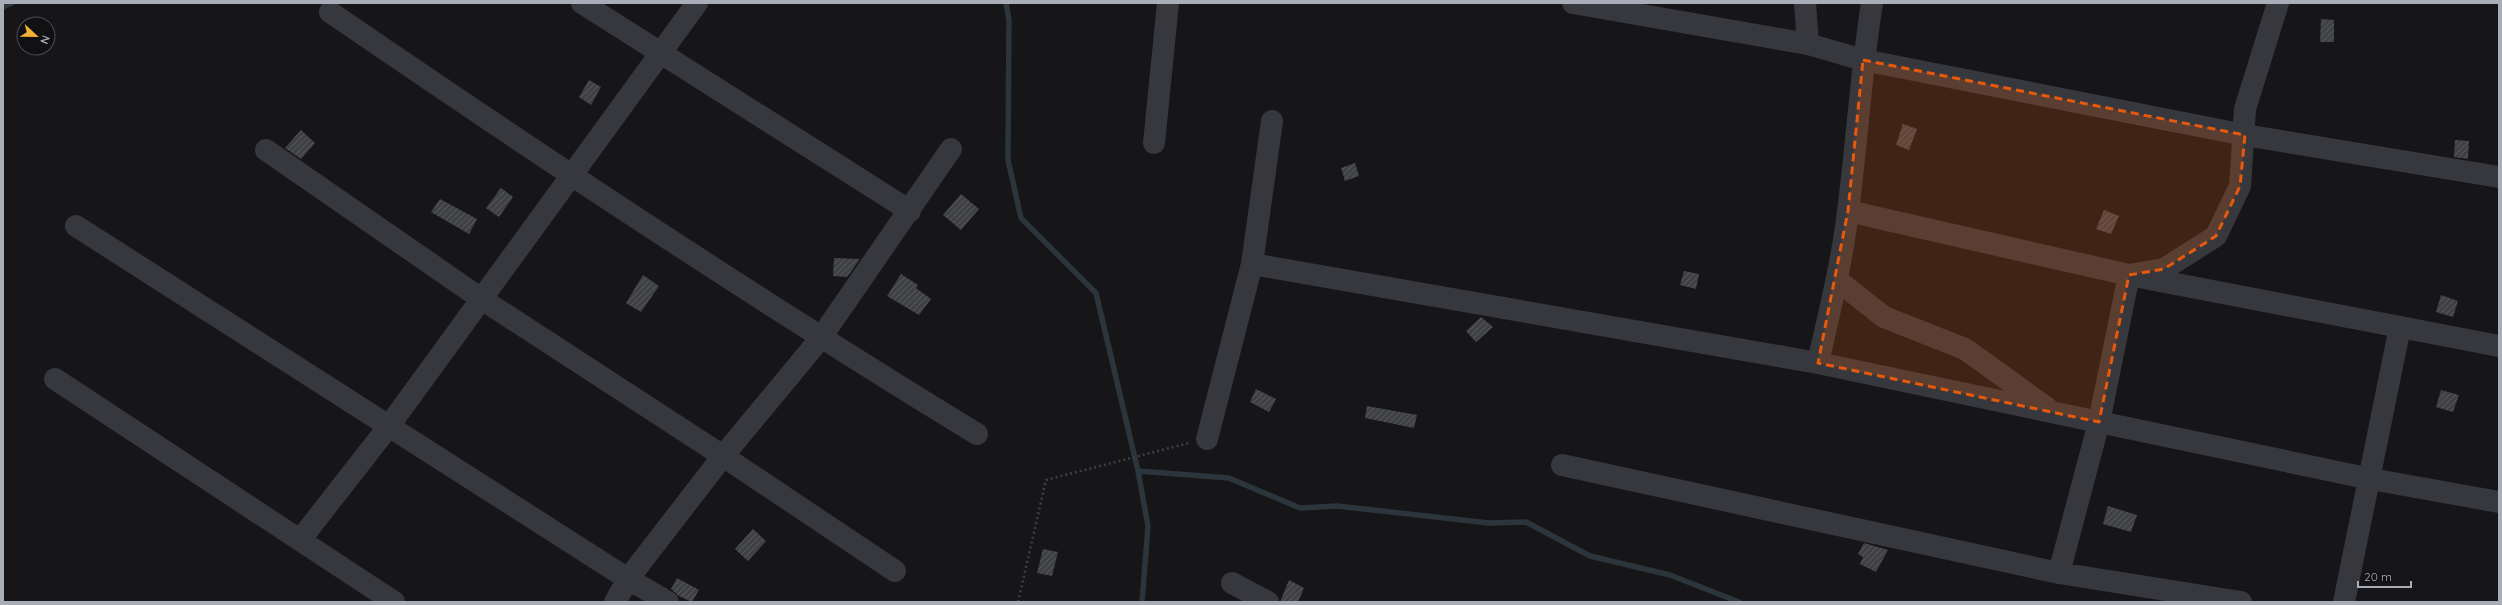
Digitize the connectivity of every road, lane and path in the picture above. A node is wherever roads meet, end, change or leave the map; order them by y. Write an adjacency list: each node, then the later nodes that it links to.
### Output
1 (582, 3): 10 (street)
2 (697, 3): 10 (street)
3 (1168, 3): 14 (street)
4 (1573, 3): 9 (street)
5 (1805, 3): 9 (street)
6 (1872, 3): 11 (street)
7 (2278, 3): 13 (street)
8 (330, 12): 17 (street)
9 (1808, 44): 11 (street)
10 (660, 54): 17 (street); 19 (street)
11 (1863, 60): 13 (street); 20 (street)
12 (1272, 121): 22 (street)
13 (2245, 135): 18 (street); 23 (street)
14 (1154, 143)
15 (951, 149): 19 (street)
16 (266, 150): 25 (street)
17 (570, 176): 25 (street); 27 (street)
18 (2499, 177)
19 (910, 211): 27 (street)
20 (1848, 211): 23 (street); 24 (street)
21 (76, 226): 33 (street)
22 (1252, 264): 29 (street); 35 (street)
23 (2129, 275): 26 (street); 32 (street)
24 (1837, 280): 29 (street); 31 (street)
25 (480, 298): 33 (street); 36 (street)
26 (2400, 327): 28 (street); 38 (street)
27 (820, 338): 34 (street); 36 (street)
28 (2499, 346)
29 (1818, 363): 31 (street)
30 (55, 379): 40 (street)
31 (2055, 413): 32 (street)
32 (2100, 422): 38 (street); 42 (street)
33 (389, 426): 40 (street); 43 (street)
34 (977, 434)
35 (1208, 438): 48 (path)
36 (723, 456): 41 (street); 43 (street)
37 (1562, 465): 42 (street)
38 (2371, 479): 39 (street); 51 (street)
39 (2499, 502)
40 (300, 540): 45 (street)
41 (895, 571)
42 (2059, 573): 50 (street)
43 (628, 579): 46 (street); 47 (street)
44 (1232, 583): 49 (street)
45 (394, 602)
46 (615, 602)
47 (668, 602)
48 (1018, 602)
49 (1268, 602)
50 (2241, 602)
51 (2344, 602)

